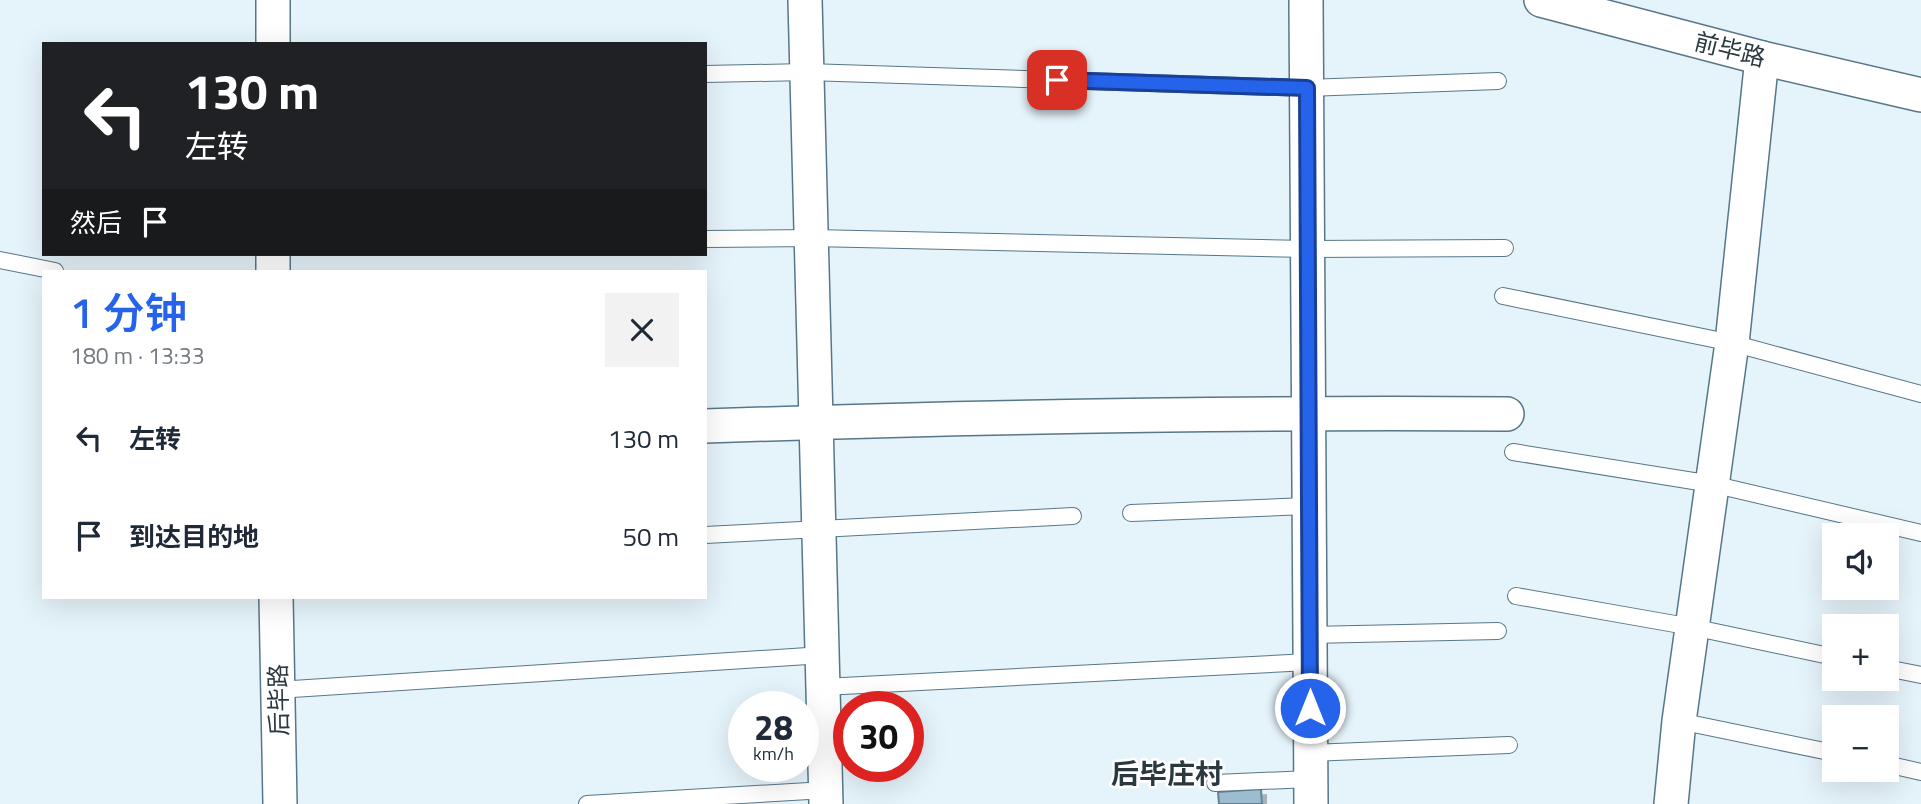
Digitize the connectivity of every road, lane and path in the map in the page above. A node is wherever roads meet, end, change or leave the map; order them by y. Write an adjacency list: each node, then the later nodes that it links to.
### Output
1 (273, 0): 5 (street)
2 (805, 0): 7 (street)
3 (1306, 0): 10 (street)
4 (1541, 0): 6 (street, 前毕路)
5 (273, 42)
6 (1762, 58): 11 (street, 前毕路); 19 (street)
7 (807, 72): 8 (lane); 10 (lane); 12 (street)
8 (707, 74)
9 (1498, 81): 10 (lane)
10 (1307, 88): 15 (street)
11 (1921, 95)
12 (812, 238): 13 (lane); 15 (lane); 23 (street)
13 (707, 239)
14 (1505, 248): 15 (lane)
15 (1307, 249): 21 (street)
16 (0, 260): 17 (lane)
17 (50, 270)
18 (1503, 296): 19 (lane)
19 (1732, 343): 20 (lane); 26 (street)
20 (1921, 394)
21 (1308, 413): 22 (street); 23 (street); 27 (street)
22 (1507, 414)
23 (817, 422): 24 (street); 30 (street)
24 (707, 426)
25 (1513, 452): 26 (lane)
26 (1712, 484): 31 (lane); 35 (street)
27 (1308, 506): 28 (lane); 37 (street)
28 (1131, 513)
29 (1073, 516): 30 (lane)
30 (819, 529): 32 (lane); 39 (street)
31 (1921, 533)
32 (707, 535)
33 (1516, 596): 35 (lane)
34 (276, 599): 42 (street, 后毕路)
35 (1692, 627): 38 (lane); 43 (street)
36 (1498, 631): 37 (lane)
37 (1309, 648): 39 (lane); 48 (street)
38 (1822, 654)
39 (823, 671): 42 (lane); 50 (street)
40 (1899, 671): 41 (lane)
41 (1921, 676)
42 (277, 690): 51 (street, 后毕路)
43 (1679, 721): 45 (lane); 53 (street)
44 (1509, 746): 48 (lane)
45 (1822, 751)
46 (1899, 767): 47 (lane)
47 (1921, 772)
48 (1310, 779): 49 (lane)
49 (1215, 783)
50 (826, 797): 52 (lane)
51 (279, 804)
52 (587, 804)
53 (1671, 804)

